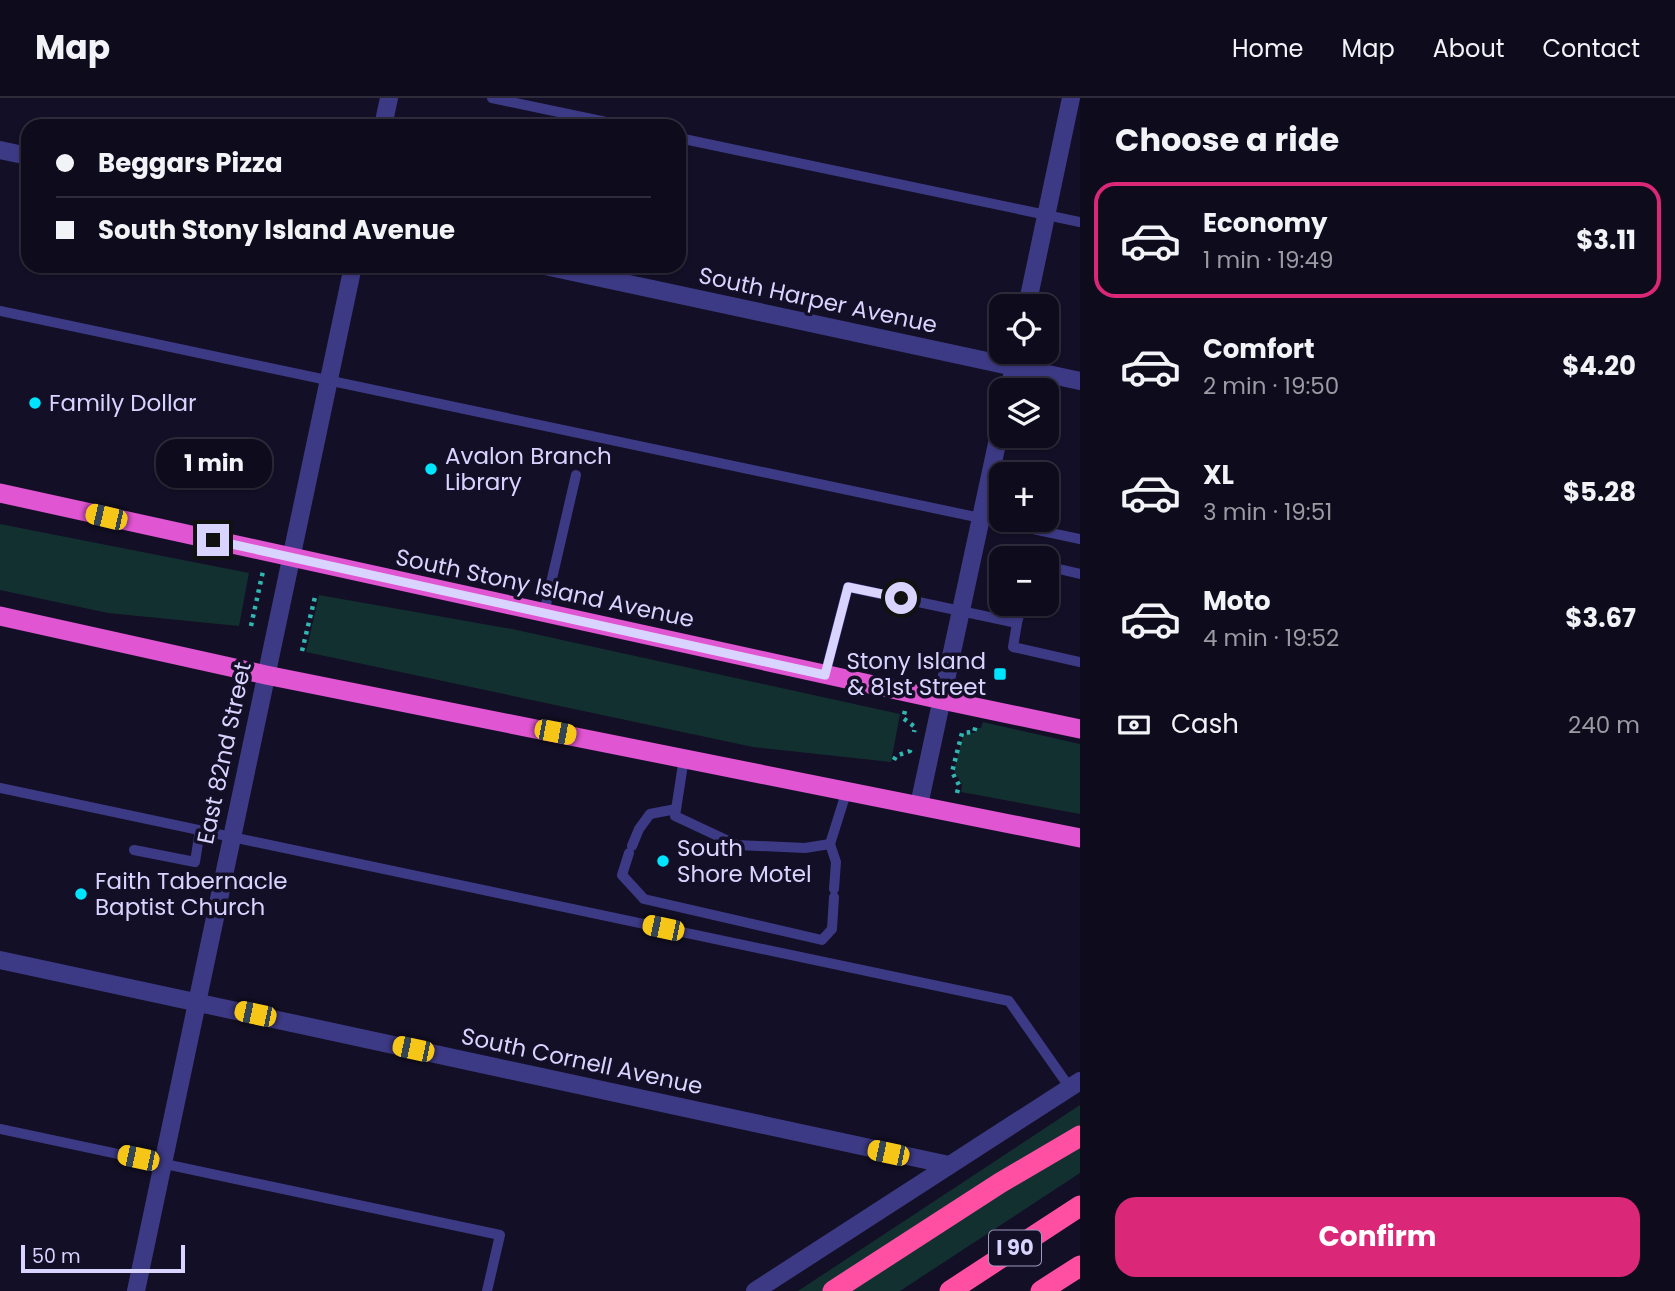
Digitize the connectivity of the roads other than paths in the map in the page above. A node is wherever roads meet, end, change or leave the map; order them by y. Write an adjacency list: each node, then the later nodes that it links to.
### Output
1 (389, 98): 4 (street)
2 (492, 98): 5 (lane)
3 (1071, 98): 9 (street)
4 (384, 119)
5 (592, 119)
6 (686, 139): 9 (lane)
7 (0, 150): 8 (street)
8 (21, 154)
9 (1046, 215): 10 (lane); 13 (street)
10 (1080, 222)
11 (352, 273): 17 (street, East 82nd Street)
12 (580, 273): 15 (street, South Harper Avenue)
13 (1030, 294)
14 (0, 311): 17 (lane)
15 (989, 354)
16 (1030, 364): 18 (street, South Harper Avenue)
17 (329, 380): 22 (lane); 24 (street, East 82nd Street)
18 (1080, 381)
19 (996, 448): 22 (street)
20 (576, 475): 28 (lane)
21 (0, 493): 24 (highway, South Stony Island Avenue)
22 (981, 518): 23 (lane); 27 (street)
23 (1080, 539)
24 (291, 558): 28 (highway, South Stony Island Avenue); 33 (street, East 82nd Street)
25 (1059, 569): 26 (lane)
26 (1080, 573)
27 (961, 610): 31 (lane); 34 (lane); 35 (street)
28 (544, 613): 34 (highway, South Stony Island Avenue)
29 (1019, 616): 31 (lane)
30 (0, 617): 33 (highway)
31 (1017, 623): 32 (lane)
32 (1080, 662)
33 (266, 675): 37 (highway); 43 (street, East 82nd Street)
34 (825, 675): 35 (highway, South Stony Island Avenue)
35 (942, 700): 36 (highway, South Stony Island Avenue); 40 (street)
36 (1080, 729)
37 (684, 758): 39 (highway); 41 (lane)
38 (0, 788): 42 (lane)
39 (847, 790): 40 (highway); 45 (lane)
40 (919, 805): 44 (highway)
41 (676, 809): 45 (lane); 45 (lane)
42 (200, 830): 43 (lane); 46 (lane)
43 (232, 837): 48 (street, East 82nd Street); 49 (lane)
44 (1080, 838)
45 (830, 844)
46 (134, 850)
47 (0, 960): 48 (street, South Cornell Avenue)
48 (197, 1002): 52 (street, East 82nd Street); 53 (street, South Cornell Avenue)
49 (1075, 1085): 53 (street)
50 (0, 1129): 52 (lane)
51 (1080, 1136): 59 (highway)
52 (163, 1164): 56 (street, East 82nd Street); 57 (lane)
53 (949, 1165): 58 (street)
54 (1080, 1206): 60 (highway, I 90)
55 (1080, 1266): 61 (highway, I 90)
56 (136, 1291)
57 (487, 1291)
58 (755, 1291)
59 (833, 1291)
60 (950, 1291)
61 (1041, 1291)

